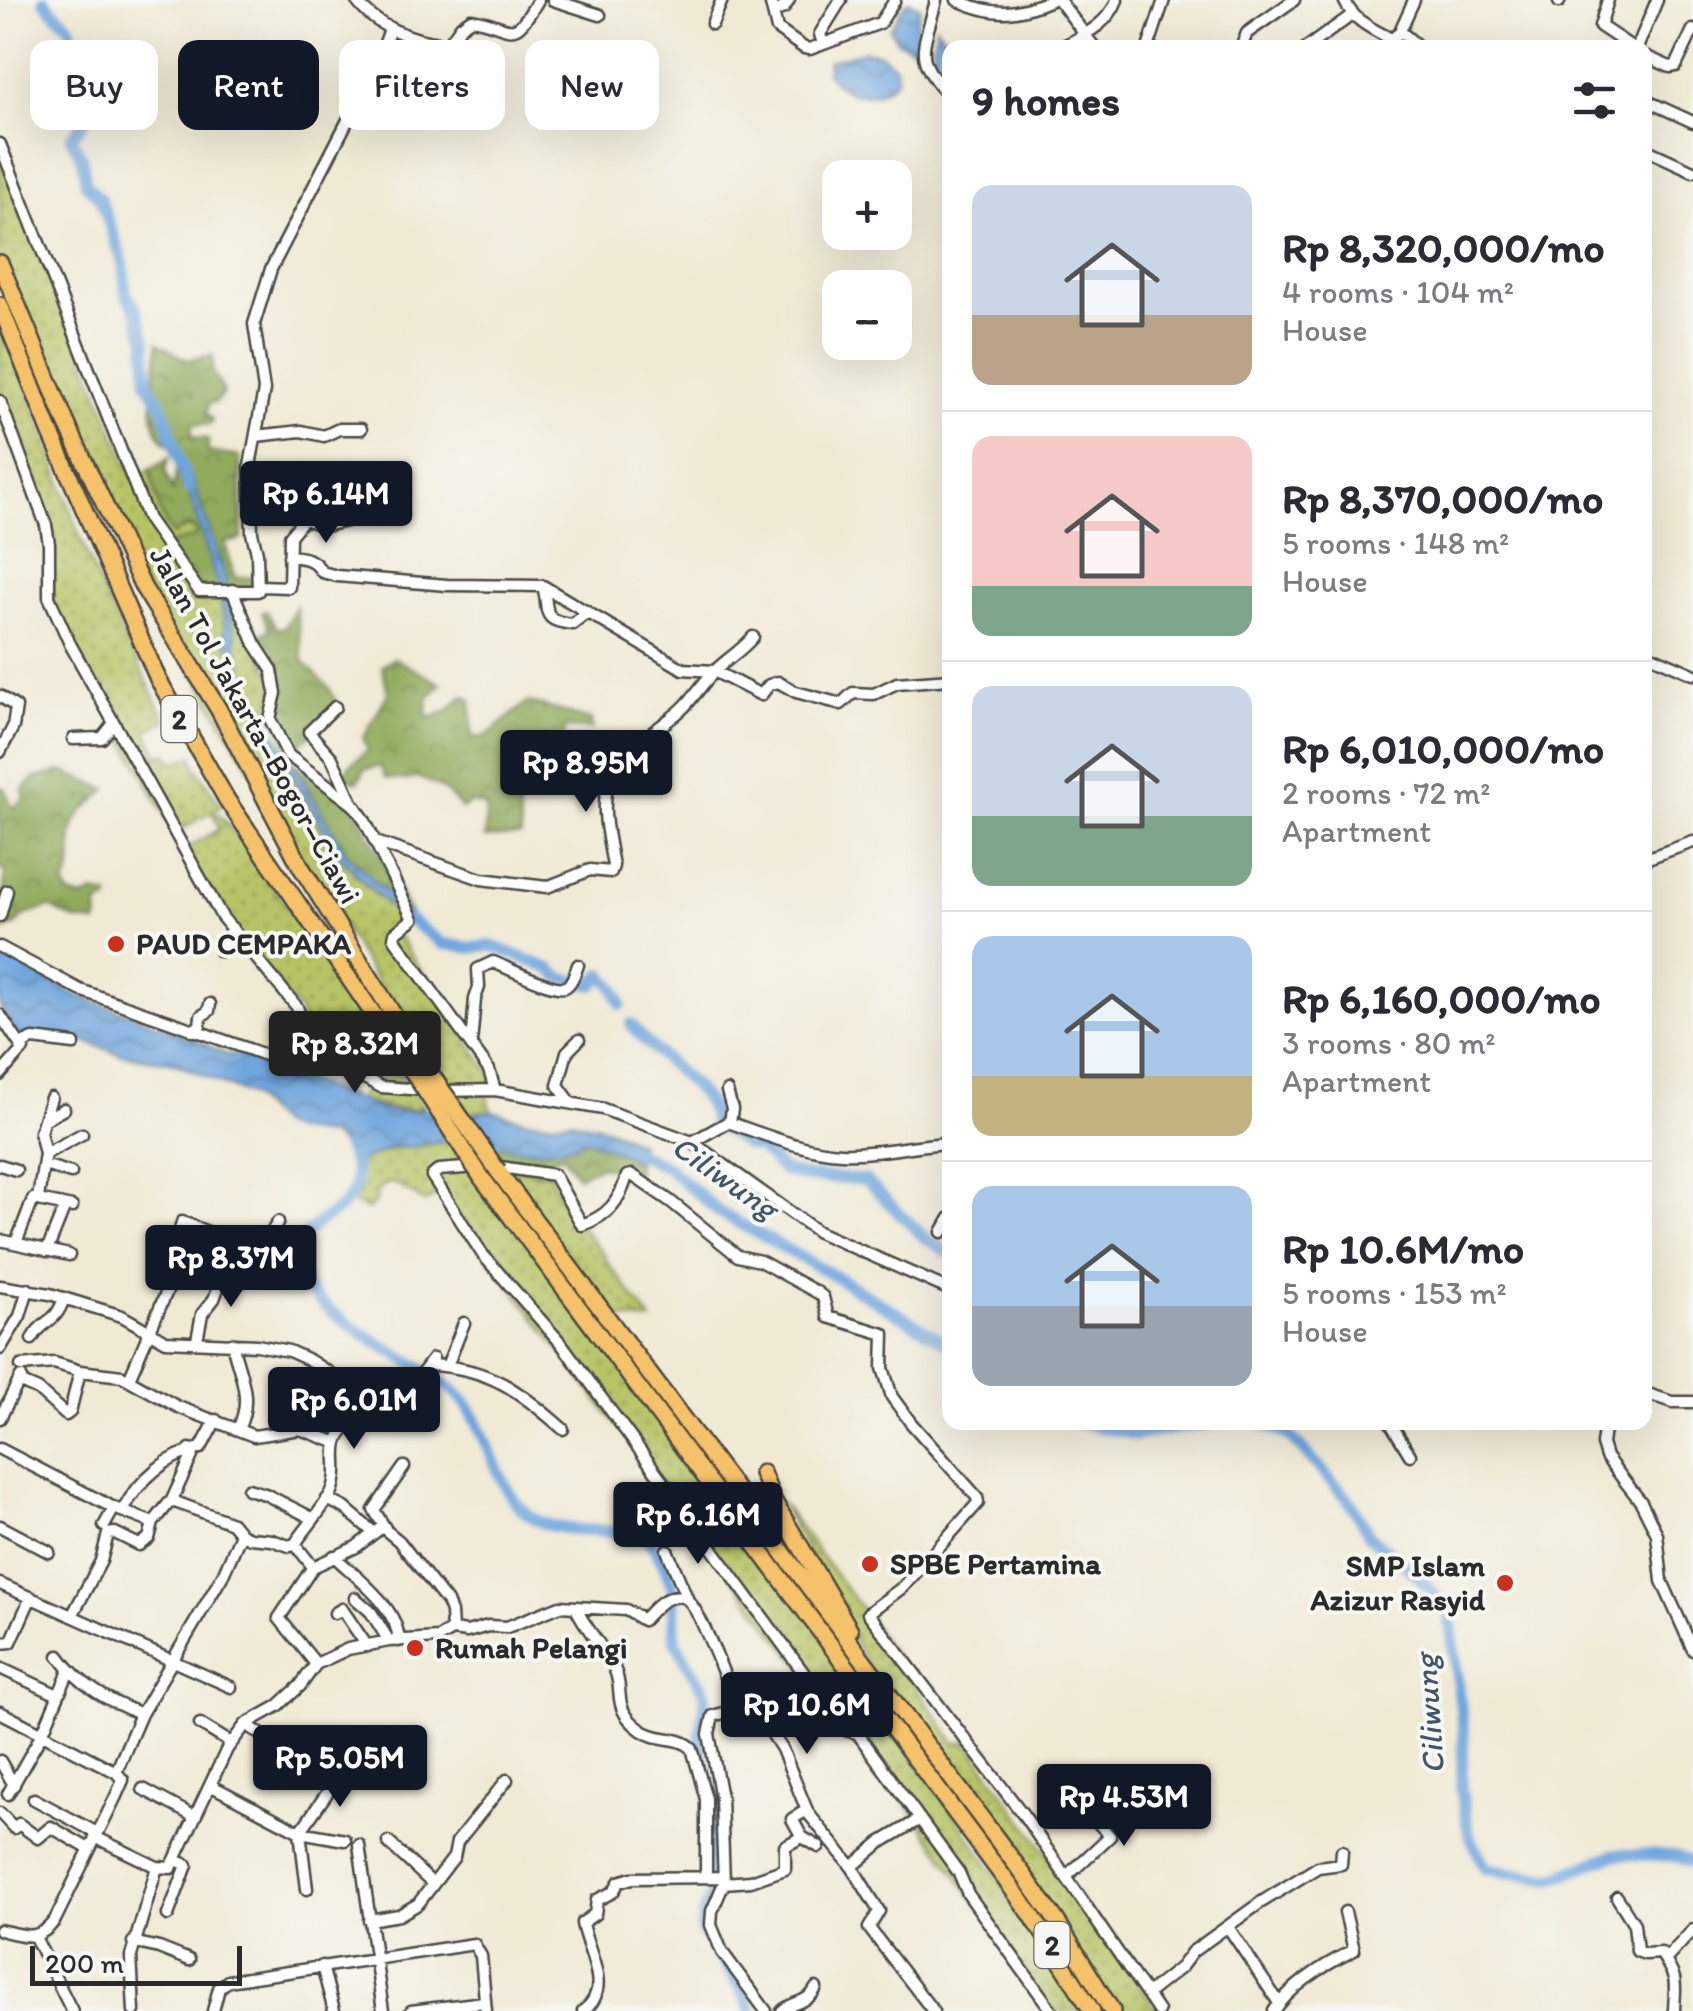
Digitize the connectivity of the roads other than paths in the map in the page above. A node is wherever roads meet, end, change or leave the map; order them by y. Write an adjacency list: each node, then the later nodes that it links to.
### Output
1 (356, 0): 23 (street)
2 (538, 0): 23 (street)
3 (553, 0): 20 (street)
4 (722, 0): 22 (street)
5 (789, 0): 19 (street)
6 (841, 0): 34 (street)
7 (894, 0): 34 (street)
8 (957, 0): 9 (street)
9 (1051, 0)
10 (1059, 0): 25 (street)
11 (1117, 0): 25 (street)
12 (1164, 0): 29 (street)
13 (1294, 0): 30 (street)
14 (1344, 0): 21 (street)
15 (1414, 0): 26 (street)
16 (1608, 0): 32 (street)
17 (1657, 0): 33 (street)
18 (937, 1): 36 (street)
19 (771, 6): 34 (street)
20 (600, 15)
21 (1352, 15): 26 (street); 31 (street)
22 (712, 24)
23 (390, 28): 48 (street)
24 (1693, 30): 35 (street)
25 (1084, 34): 27 (street); 28 (street)
26 (1393, 39)
27 (1074, 40)
28 (1089, 40)
29 (1151, 40)
30 (1246, 40)
31 (1317, 40)
32 (1622, 40)
33 (1639, 40)
34 (823, 44)
35 (1652, 59)
36 (942, 88)
37 (1652, 103): 38 (street)
38 (1693, 122)
39 (0, 144): 53 (street)
40 (1652, 152): 41 (street)
41 (1693, 171)
42 (0, 263): 86 (highway, Jalan Tol Jakarta–Bogor–Ciawi / 2)
43 (0, 304): 44 (highway, Jalan Tol Jakarta–Bogor–Ciawi / 2)
44 (24, 364): 46 (highway); 70 (highway, Jalan Tol Jakarta–Bogor–Ciawi / 2)
45 (0, 401): 62 (street)
46 (37, 412)
47 (361, 429): 48 (street)
48 (256, 436): 51 (street)
49 (350, 520): 50 (street)
50 (290, 556): 51 (street); 52 (street)
51 (259, 586): 53 (street)
52 (543, 586): 54 (street); 54 (street)
53 (227, 591): 66 (street)
54 (587, 613): 57 (street)
55 (753, 637): 57 (street)
56 (1652, 655): 58 (street)
57 (714, 671): 59 (street); 67 (street)
58 (1693, 674)
59 (942, 680)
60 (0, 696): 64 (street)
61 (335, 707): 66 (street)
62 (114, 723): 63 (street); 73 (street)
63 (72, 739)
64 (1, 746)
65 (221, 806): 70 (highway)
66 (355, 806): 67 (street)
67 (376, 842): 83 (street)
68 (1693, 842): 69 (street)
69 (1652, 857)
70 (283, 880): 86 (highway, Jalan Tol Jakarta–Bogor–Ciawi / 2)
71 (7, 892): 72 (street)
72 (0, 916)
73 (232, 928): 75 (street); 84 (street)
74 (0, 947): 79 (street)
75 (220, 952)
76 (573, 975): 83 (street)
77 (210, 1004): 79 (street)
78 (0, 1015): 81 (street)
79 (193, 1031): 84 (street)
80 (579, 1040): 90 (street)
81 (21, 1043): 82 (street); 85 (street)
82 (74, 1044)
83 (471, 1045): 87 (street)
84 (312, 1050): 87 (street)
85 (2, 1067)
86 (422, 1072): 103 (highway, Jalan Tol Jakarta–Bogor–Ciawi / 2, bridge); 243 (highway, Jalan Tol Jakarta–Bogor–Ciawi / 2, bridge)
87 (495, 1090): 90 (street)
88 (727, 1091): 93 (street)
89 (50, 1098): 92 (street)
90 (572, 1103): 95 (street)
91 (64, 1109): 92 (street)
92 (47, 1118): 97 (street)
93 (722, 1125): 95 (street); 96 (street)
94 (82, 1134): 97 (street)
95 (692, 1142): 110 (street)
96 (942, 1144)
97 (44, 1159): 100 (street); 101 (street)
98 (0, 1165): 99 (street)
99 (16, 1170)
100 (71, 1173)
101 (38, 1198): 105 (street); 106 (street)
102 (278, 1222): 115 (street)
103 (538, 1224): 113 (highway); 172 (highway, Jalan Tol Jakarta–Bogor–Ciawi / 2)
104 (0, 1240): 105 (street)
105 (16, 1243): 106 (street)
106 (47, 1251): 107 (street)
107 (68, 1256)
108 (232, 1262): 117 (street)
109 (0, 1286): 111 (street)
110 (942, 1286)
111 (28, 1289): 112 (street); 119 (street)
112 (64, 1298): 115 (street); 116 (street)
113 (618, 1318)
114 (464, 1323): 121 (street)
115 (149, 1331): 117 (street); 123 (street)
116 (32, 1339)
117 (197, 1340): 118 (street)
118 (232, 1342): 126 (street); 130 (street)
119 (0, 1351): 120 (street)
120 (20, 1366): 122 (street); 124 (street)
121 (448, 1366): 126 (street); 131 (street)
122 (80, 1370): 123 (street); 124 (street)
123 (129, 1379): 129 (street)
124 (20, 1382): 128 (street)
125 (1652, 1395): 127 (street)
126 (372, 1400): 134 (street)
127 (1693, 1402)
128 (0, 1418)
129 (216, 1420): 130 (street); 136 (street)
130 (238, 1429): 134 (street)
131 (563, 1429)
132 (1395, 1430): 137 (street)
133 (1604, 1430): 166 (street)
134 (335, 1442): 141 (street)
135 (0, 1449): 143 (street)
136 (190, 1449): 142 (street); 143 (street)
137 (1410, 1455)
138 (404, 1467): 148 (street)
139 (762, 1473): 172 (highway)
140 (248, 1489): 144 (street)
141 (327, 1499): 144 (street); 148 (street)
142 (171, 1502): 145 (street); 149 (street)
143 (118, 1509): 145 (street); 147 (street)
144 (312, 1518): 150 (street)
145 (153, 1523): 161 (street)
146 (0, 1526): 152 (street)
147 (104, 1526)
148 (379, 1530): 153 (street); 162 (street)
149 (241, 1534): 150 (street); 168 (street)
150 (295, 1544): 154 (street)
151 (668, 1550): 156 (street)
152 (49, 1552)
153 (334, 1556): 154 (street); 163 (street)
154 (313, 1567): 169 (street)
155 (0, 1584): 157 (street)
156 (686, 1597): 159 (street); 212 (street)
157 (31, 1598): 161 (street); 164 (street)
158 (355, 1598): 163 (street)
159 (576, 1608): 162 (street); 212 (street)
160 (335, 1613): 165 (street)
161 (72, 1616): 168 (street)
162 (452, 1630): 163 (street)
163 (394, 1641): 165 (street)
164 (0, 1642)
165 (366, 1646): 169 (street)
166 (1693, 1650)
167 (59, 1656): 171 (street)
168 (172, 1660): 173 (street); 179 (street)
169 (316, 1664): 181 (street)
170 (0, 1668): 176 (street)
171 (69, 1671): 176 (street); 179 (street)
172 (872, 1674): 244 (highway, Jalan Tol Jakarta–Bogor–Ciawi / 2)
173 (231, 1687)
174 (780, 1689): 177 (street)
175 (746, 1693): 177 (street)
176 (58, 1694): 182 (street)
177 (755, 1707): 193 (street)
178 (0, 1712): 182 (street)
179 (141, 1714): 188 (street)
180 (200, 1724): 183 (street)
181 (246, 1724): 183 (street); 187 (street)
182 (42, 1732): 186 (street); 188 (street)
183 (231, 1743): 190 (street)
184 (0, 1758): 186 (street); 186 (street)
185 (346, 1766): 198 (street)
186 (24, 1767)
187 (312, 1771)
188 (116, 1772): 199 (street)
189 (507, 1780): 213 (street)
190 (210, 1785): 196 (street); 198 (street)
191 (142, 1789): 196 (street)
192 (34, 1798): 199 (street)
193 (807, 1810): 200 (street); 209 (street)
194 (0, 1813): 205 (street)
195 (1089, 1813): 211 (street)
196 (195, 1817): 207 (street)
197 (920, 1818): 209 (street); 211 (street); 242 (street)
198 (300, 1832): 201 (street); 214 (street)
199 (96, 1835): 205 (street); 208 (street)
200 (802, 1837): 204 (street); 212 (street)
201 (345, 1840)
202 (388, 1842): 213 (street)
203 (359, 1846): 218 (street)
204 (819, 1847)
205 (90, 1849): 222 (street)
206 (1342, 1851): 219 (street)
207 (181, 1863): 208 (street); 210 (street); 217 (street)
208 (157, 1867): 223 (street)
209 (852, 1867): 241 (street)
210 (200, 1871)
211 (1067, 1876): 229 (street)
212 (716, 1879): 238 (street); 239 (street)
213 (433, 1884): 218 (street)
214 (306, 1889)
215 (1617, 1897): 226 (street)
216 (1345, 1912): 231 (street)
217 (168, 1915)
218 (369, 1920): 225 (street)
219 (1228, 1927): 229 (street); 231 (street)
220 (0, 1930): 222 (street)
221 (1693, 1930): 226 (street)
222 (35, 1937): 232 (street)
223 (134, 1942): 224 (street); 233 (street)
224 (189, 1960)
225 (376, 1960): 227 (street); 230 (street); 236 (street)
226 (1665, 1960): 246 (street)
227 (322, 1966): 234 (street); 235 (street)
228 (816, 1988): 240 (street)
229 (1147, 1994): 245 (street)
230 (485, 2006): 237 (street)
231 (1276, 2007)
232 (72, 2011)
233 (134, 2011)
234 (213, 2011)
235 (334, 2011)
236 (383, 2011)
237 (411, 2011)
238 (583, 2011)
239 (766, 2011)
240 (782, 2011)
241 (933, 2011)
242 (1052, 2011)
243 (1091, 2011)
244 (1112, 2011)
245 (1158, 2011)
246 (1674, 2011)

